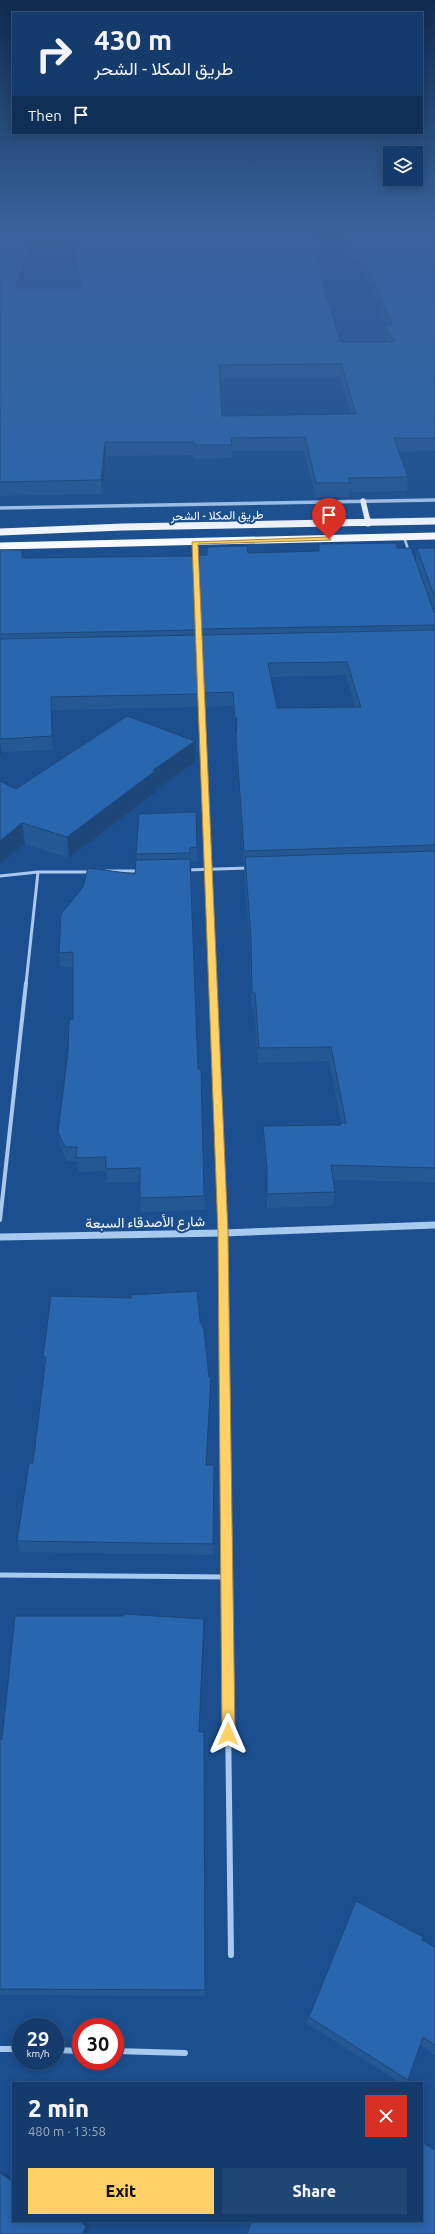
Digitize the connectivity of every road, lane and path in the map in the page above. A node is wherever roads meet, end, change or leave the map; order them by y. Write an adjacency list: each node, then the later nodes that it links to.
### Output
1 (435, 500): 2 (street)
2 (363, 501): 3 (street); 5 (highway)
3 (0, 508)
4 (435, 521): 5 (highway, طريق المكلا - الشحر)
5 (368, 523): 6 (highway, طريق المكلا - الشحر)
6 (123, 527): 7 (highway, طريق المكلا - الشحر); 11 (highway)
7 (0, 532)
8 (435, 536): 9 (highway, طريق المكلا - الشحر)
9 (404, 537): 10 (highway, طريق المكلا - الشحر); 13 (street)
10 (195, 542): 11 (highway, طريق المكلا - الشحر); 15 (street)
11 (124, 544): 12 (highway, طريق المكلا - الشحر)
12 (0, 546)
13 (412, 559)
14 (191, 646): 15 (street)
15 (199, 646): 16 (street); 19 (street)
16 (207, 646)
17 (255, 868): 19 (street)
18 (178, 870): 19 (street)
19 (208, 870): 27 (street)
20 (100, 871): 21 (street)
21 (147, 871)
22 (38, 872): 23 (street); 24 (street); 25 (street)
23 (92, 872)
24 (0, 876)
25 (0, 1220)
26 (435, 1225): 27 (street, شارع الأصدقاء السبعة)
27 (223, 1233): 28 (street, شارع الأصدقاء السبعة); 30 (street)
28 (0, 1237)
29 (0, 1576): 30 (street)
30 (227, 1577): 31 (street)
31 (231, 1955)
32 (0, 2048): 33 (street)
33 (12, 2049)
34 (124, 2051): 35 (street)
35 (185, 2053)

